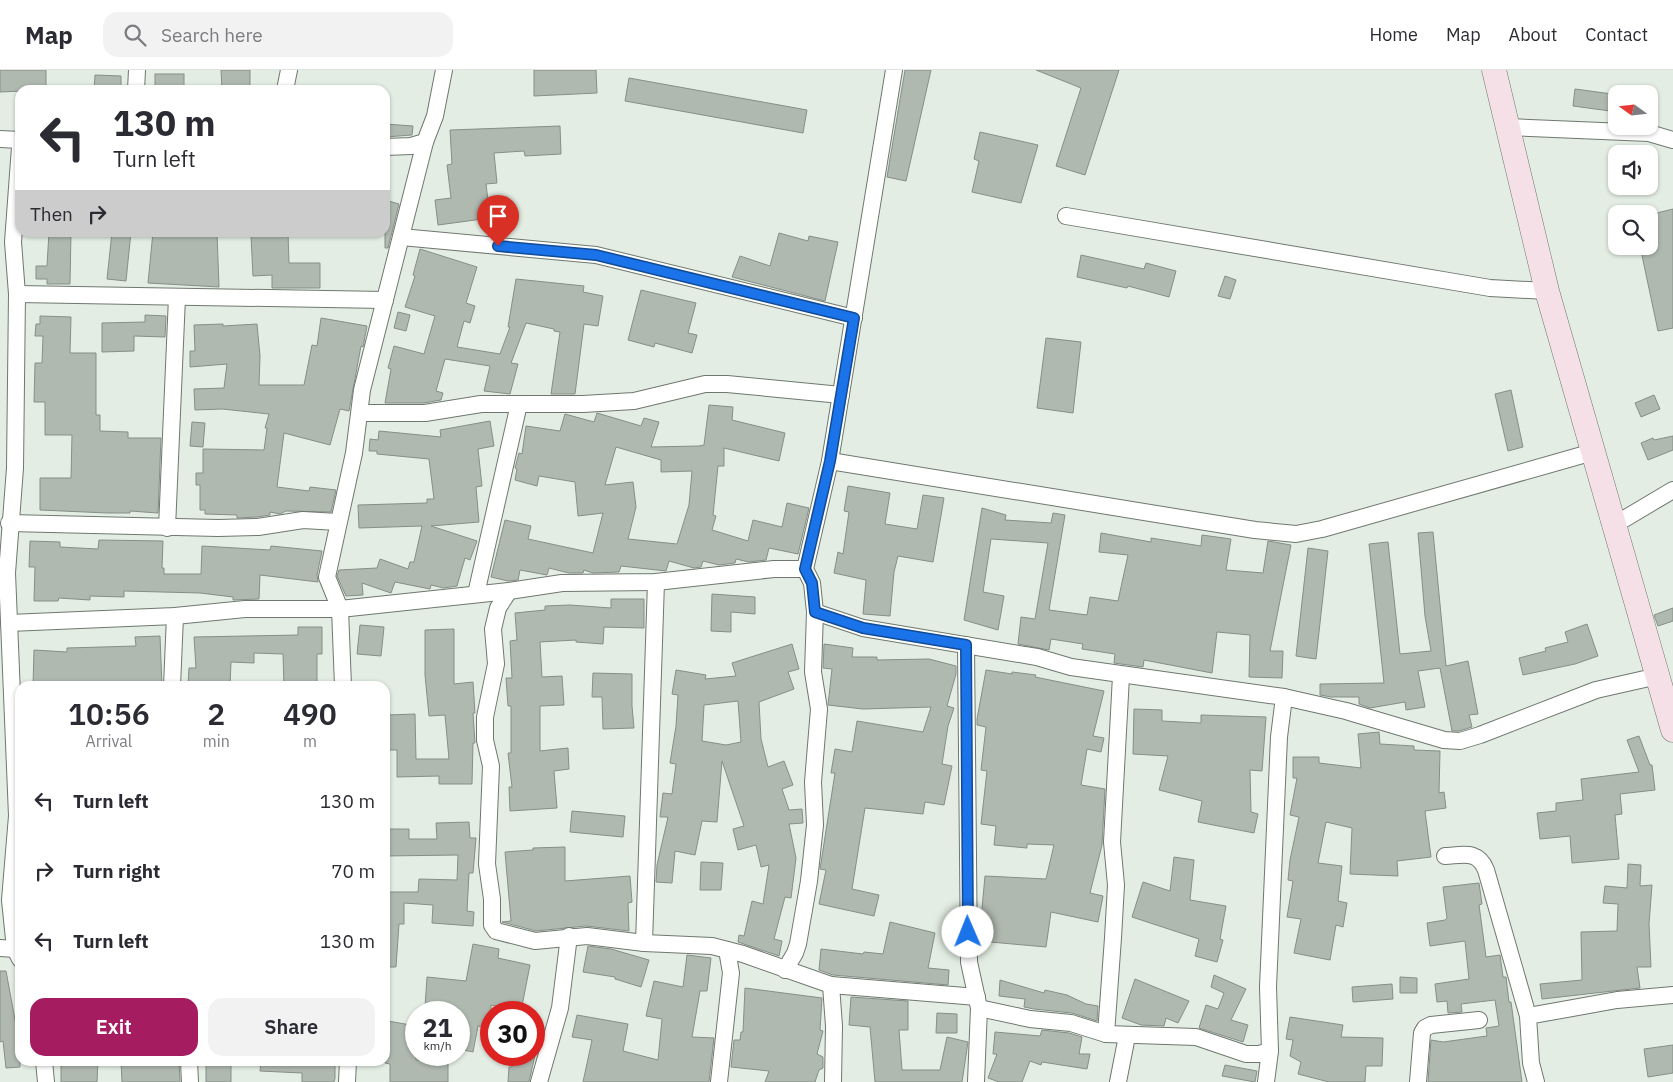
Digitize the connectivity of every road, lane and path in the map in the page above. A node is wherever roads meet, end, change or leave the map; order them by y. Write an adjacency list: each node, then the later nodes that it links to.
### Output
1 (137, 70): 6 (street)
2 (289, 70): 7 (street)
3 (444, 70): 12 (street)
4 (894, 70): 21 (street)
5 (1494, 70): 8 (main road)
6 (136, 85)
7 (286, 85)
8 (1507, 127): 11 (street); 17 (main road)
9 (0, 139): 10 (street)
10 (15, 140)
11 (1673, 140)
12 (425, 142): 13 (street); 16 (street)
13 (390, 147)
14 (1066, 216): 17 (street)
15 (15, 226): 18 (street)
16 (401, 237): 20 (street); 21 (street)
17 (1547, 291): 25 (main road)
18 (17, 294): 19 (street); 29 (street)
19 (177, 297): 20 (street); 31 (street)
20 (385, 300): 24 (street)
21 (854, 318): 22 (street)
22 (841, 395): 23 (street); 26 (street)
23 (519, 404): 24 (street); 35 (street)
24 (360, 413): 28 (street)
25 (1593, 452): 26 (street); 30 (main road)
26 (830, 461): 32 (street)
27 (1673, 490): 30 (street)
28 (338, 522): 31 (street); 36 (street)
29 (9, 523): 31 (street); 39 (street)
30 (1614, 525): 42 (main road)
31 (167, 528)
32 (805, 569): 33 (street); 37 (street)
33 (656, 582): 34 (street); 51 (street)
34 (510, 591): 35 (street); 50 (street)
35 (476, 594): 36 (street)
36 (340, 609): 38 (street); 44 (street)
37 (815, 612): 40 (street); 54 (street)
38 (175, 616): 39 (street); 43 (street)
39 (9, 623): 46 (street)
40 (966, 645): 41 (street); 57 (street)
41 (1121, 676): 45 (street); 60 (street)
42 (1658, 676): 45 (street); 47 (main road)
43 (172, 681)
44 (343, 681)
45 (1284, 697): 62 (street)
46 (15, 726)
47 (1673, 730)
48 (15, 840): 52 (street)
49 (1445, 856): 58 (street)
50 (569, 936): 51 (street); 69 (street)
51 (644, 942): 53 (street)
52 (12, 952)
53 (735, 952): 54 (street); 70 (street)
54 (785, 970): 55 (street)
55 (831, 985): 57 (street); 71 (street)
56 (1673, 995): 58 (street)
57 (978, 1002): 60 (street); 72 (street)
58 (1528, 1016): 76 (street)
59 (1479, 1020): 75 (street)
60 (1106, 1034): 61 (street)
61 (1127, 1036): 62 (street); 73 (street)
62 (1270, 1051): 74 (street)
63 (44, 1066): 66 (street)
64 (189, 1066): 67 (street)
65 (348, 1066): 68 (street)
66 (46, 1082)
67 (190, 1082)
68 (348, 1082)
69 (539, 1082)
70 (719, 1082)
71 (833, 1082)
72 (976, 1082)
73 (1118, 1082)
74 (1266, 1082)
75 (1418, 1082)
76 (1536, 1082)

